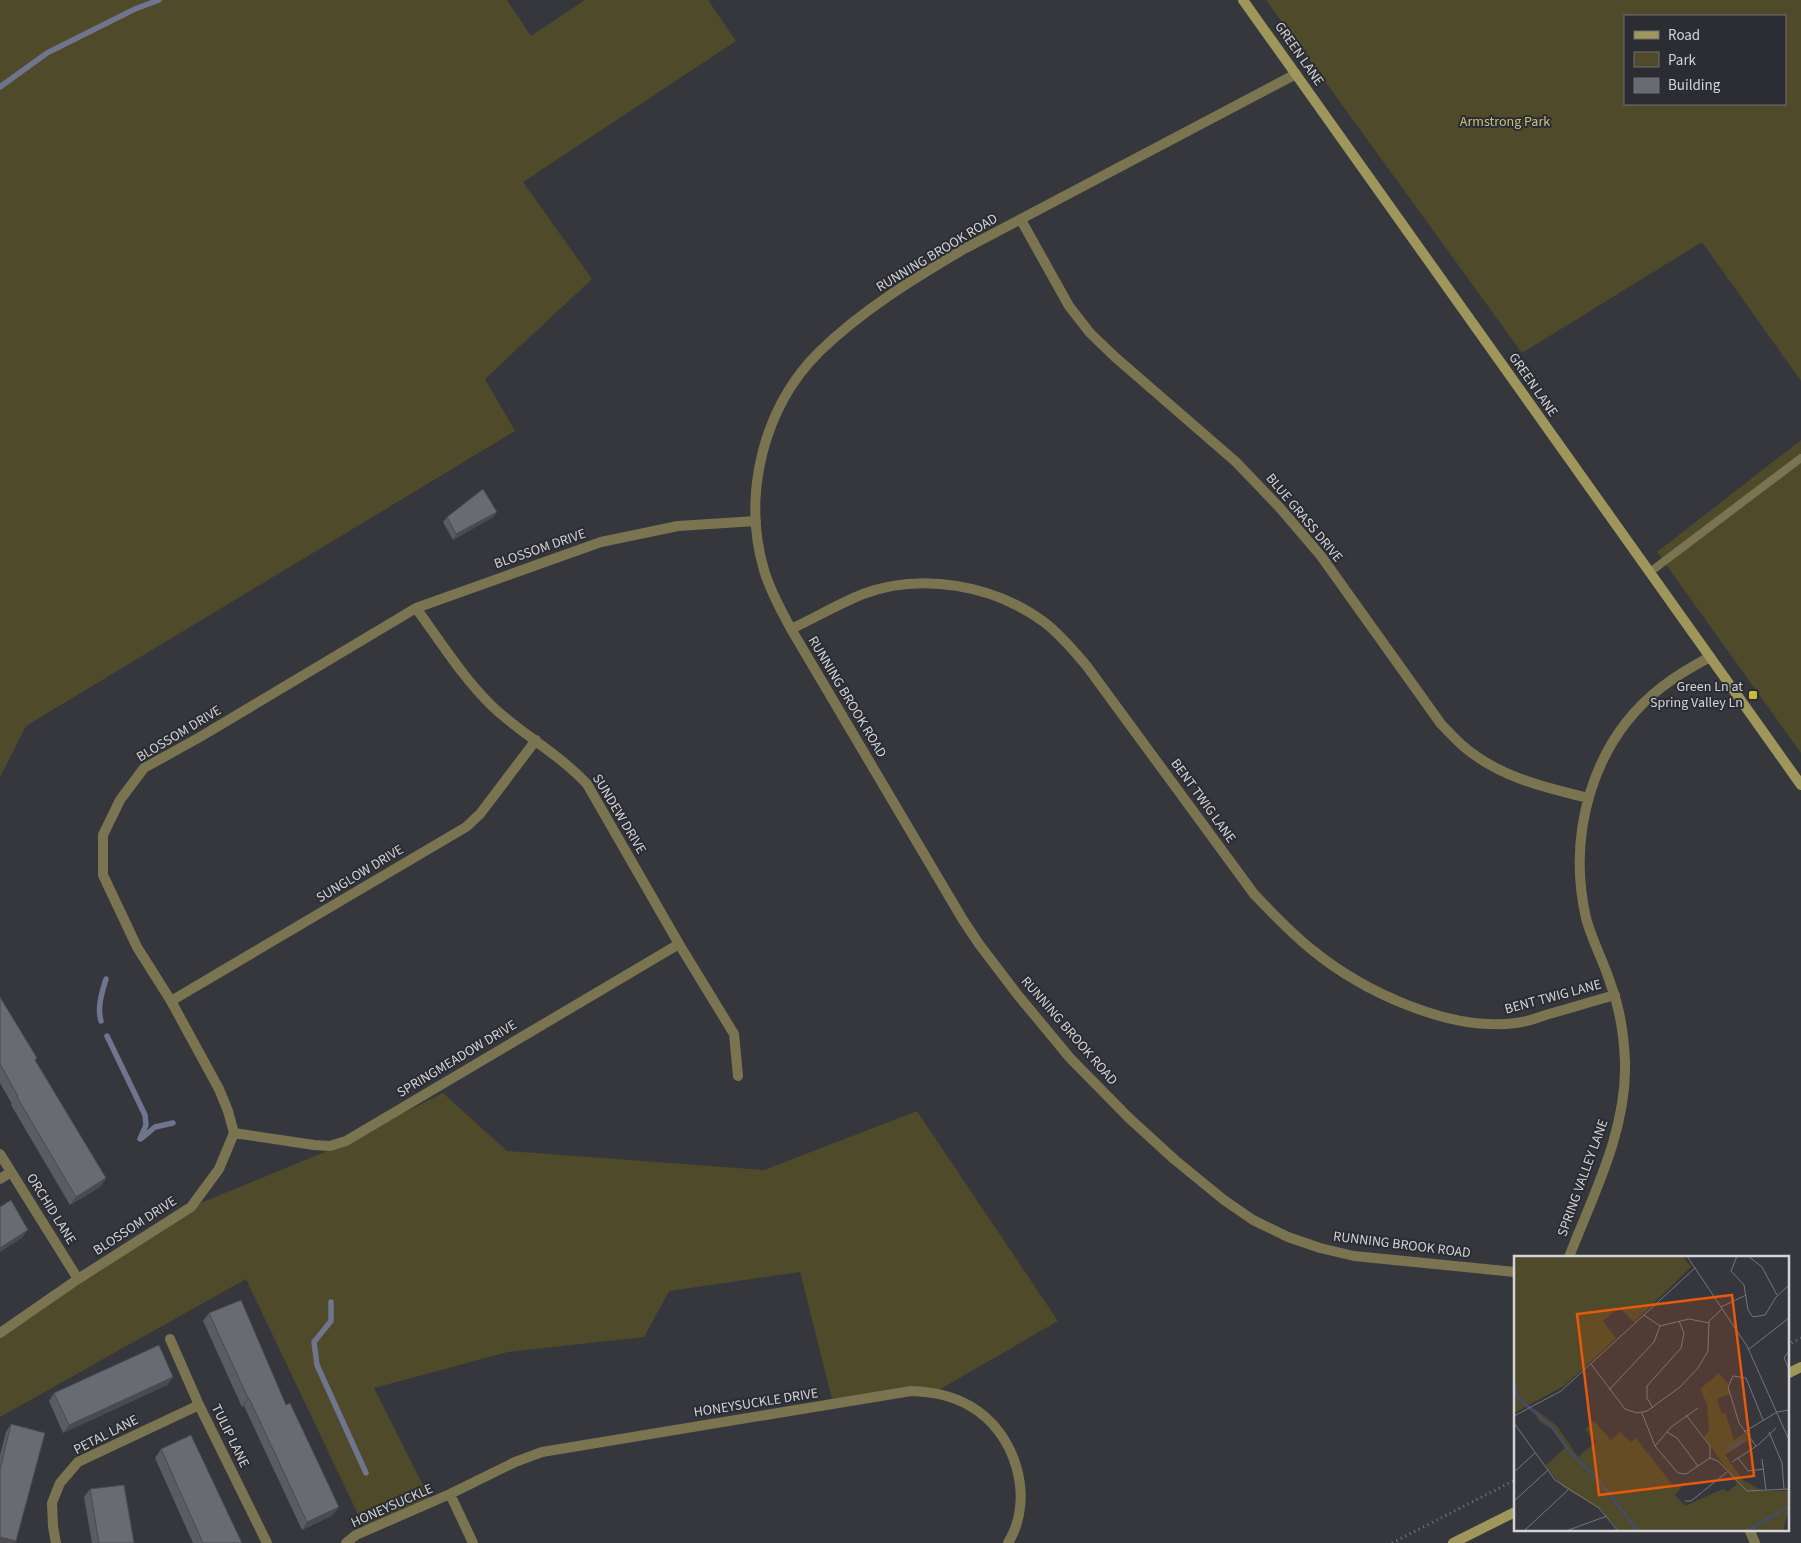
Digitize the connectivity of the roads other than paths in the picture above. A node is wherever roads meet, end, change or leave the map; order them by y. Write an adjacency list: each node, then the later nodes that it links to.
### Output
1 (1243, 0): 2 (street, GREEN LANE)
2 (1296, 74): 3 (street, RUNNING BROOK ROAD); 6 (street, GREEN LANE)
3 (1021, 220): 5 (street, RUNNING BROOK ROAD); 12 (street, BLUE GRASS DRIVE)
4 (1801, 458): 6 (lane)
5 (756, 521): 7 (street, BLOSSOM DRIVE); 8 (street, RUNNING BROOK ROAD)
6 (1650, 572): 9 (street, GREEN LANE)
7 (416, 608): 10 (street, SUNDEW DRIVE); 15 (street, BLOSSOM DRIVE)
8 (791, 629): 14 (street, BENT TWIG LANE); 22 (street, RUNNING BROOK ROAD)
9 (1710, 657): 11 (street, GREEN LANE); 12 (street, SPRING VALLEY LANE)
10 (536, 740): 13 (street, SUNDEW DRIVE); 15 (street, SUNGLOW DRIVE)
11 (1801, 785)
12 (1588, 798): 14 (street, SPRING VALLEY LANE)
13 (679, 944): 16 (street, SUNDEW DRIVE); 17 (street, SPRINGMEADOW DRIVE)
14 (1615, 995): 21 (street, SPRING VALLEY LANE)
15 (171, 1002): 17 (street, BLOSSOM DRIVE)
16 (738, 1076)
17 (234, 1133): 23 (street, BLOSSOM DRIVE)
18 (0, 1154): 19 (street, ORCHID LANE)
19 (11, 1172): 20 (street); 23 (street, ORCHID LANE)
20 (0, 1179)
21 (1569, 1256)
22 (1514, 1272)
23 (78, 1279): 24 (street, BLOSSOM DRIVE)
24 (0, 1333)
25 (170, 1339): 28 (street, TULIP LANE)
26 (1801, 1368): 27 (street)
27 (1788, 1374)
28 (199, 1405): 32 (street, PETAL LANE); 33 (street, TULIP LANE)
29 (450, 1494): 34 (street, HONEYSUCKLE); 35 (street); 36 (street, HONEYSUCKLE DRIVE)
30 (1514, 1512): 37 (street)
31 (1749, 1530): 38 (street)
32 (56, 1543)
33 (267, 1543)
34 (346, 1543)
35 (473, 1543)
36 (1008, 1543)
37 (1453, 1543)
38 (1755, 1543)

